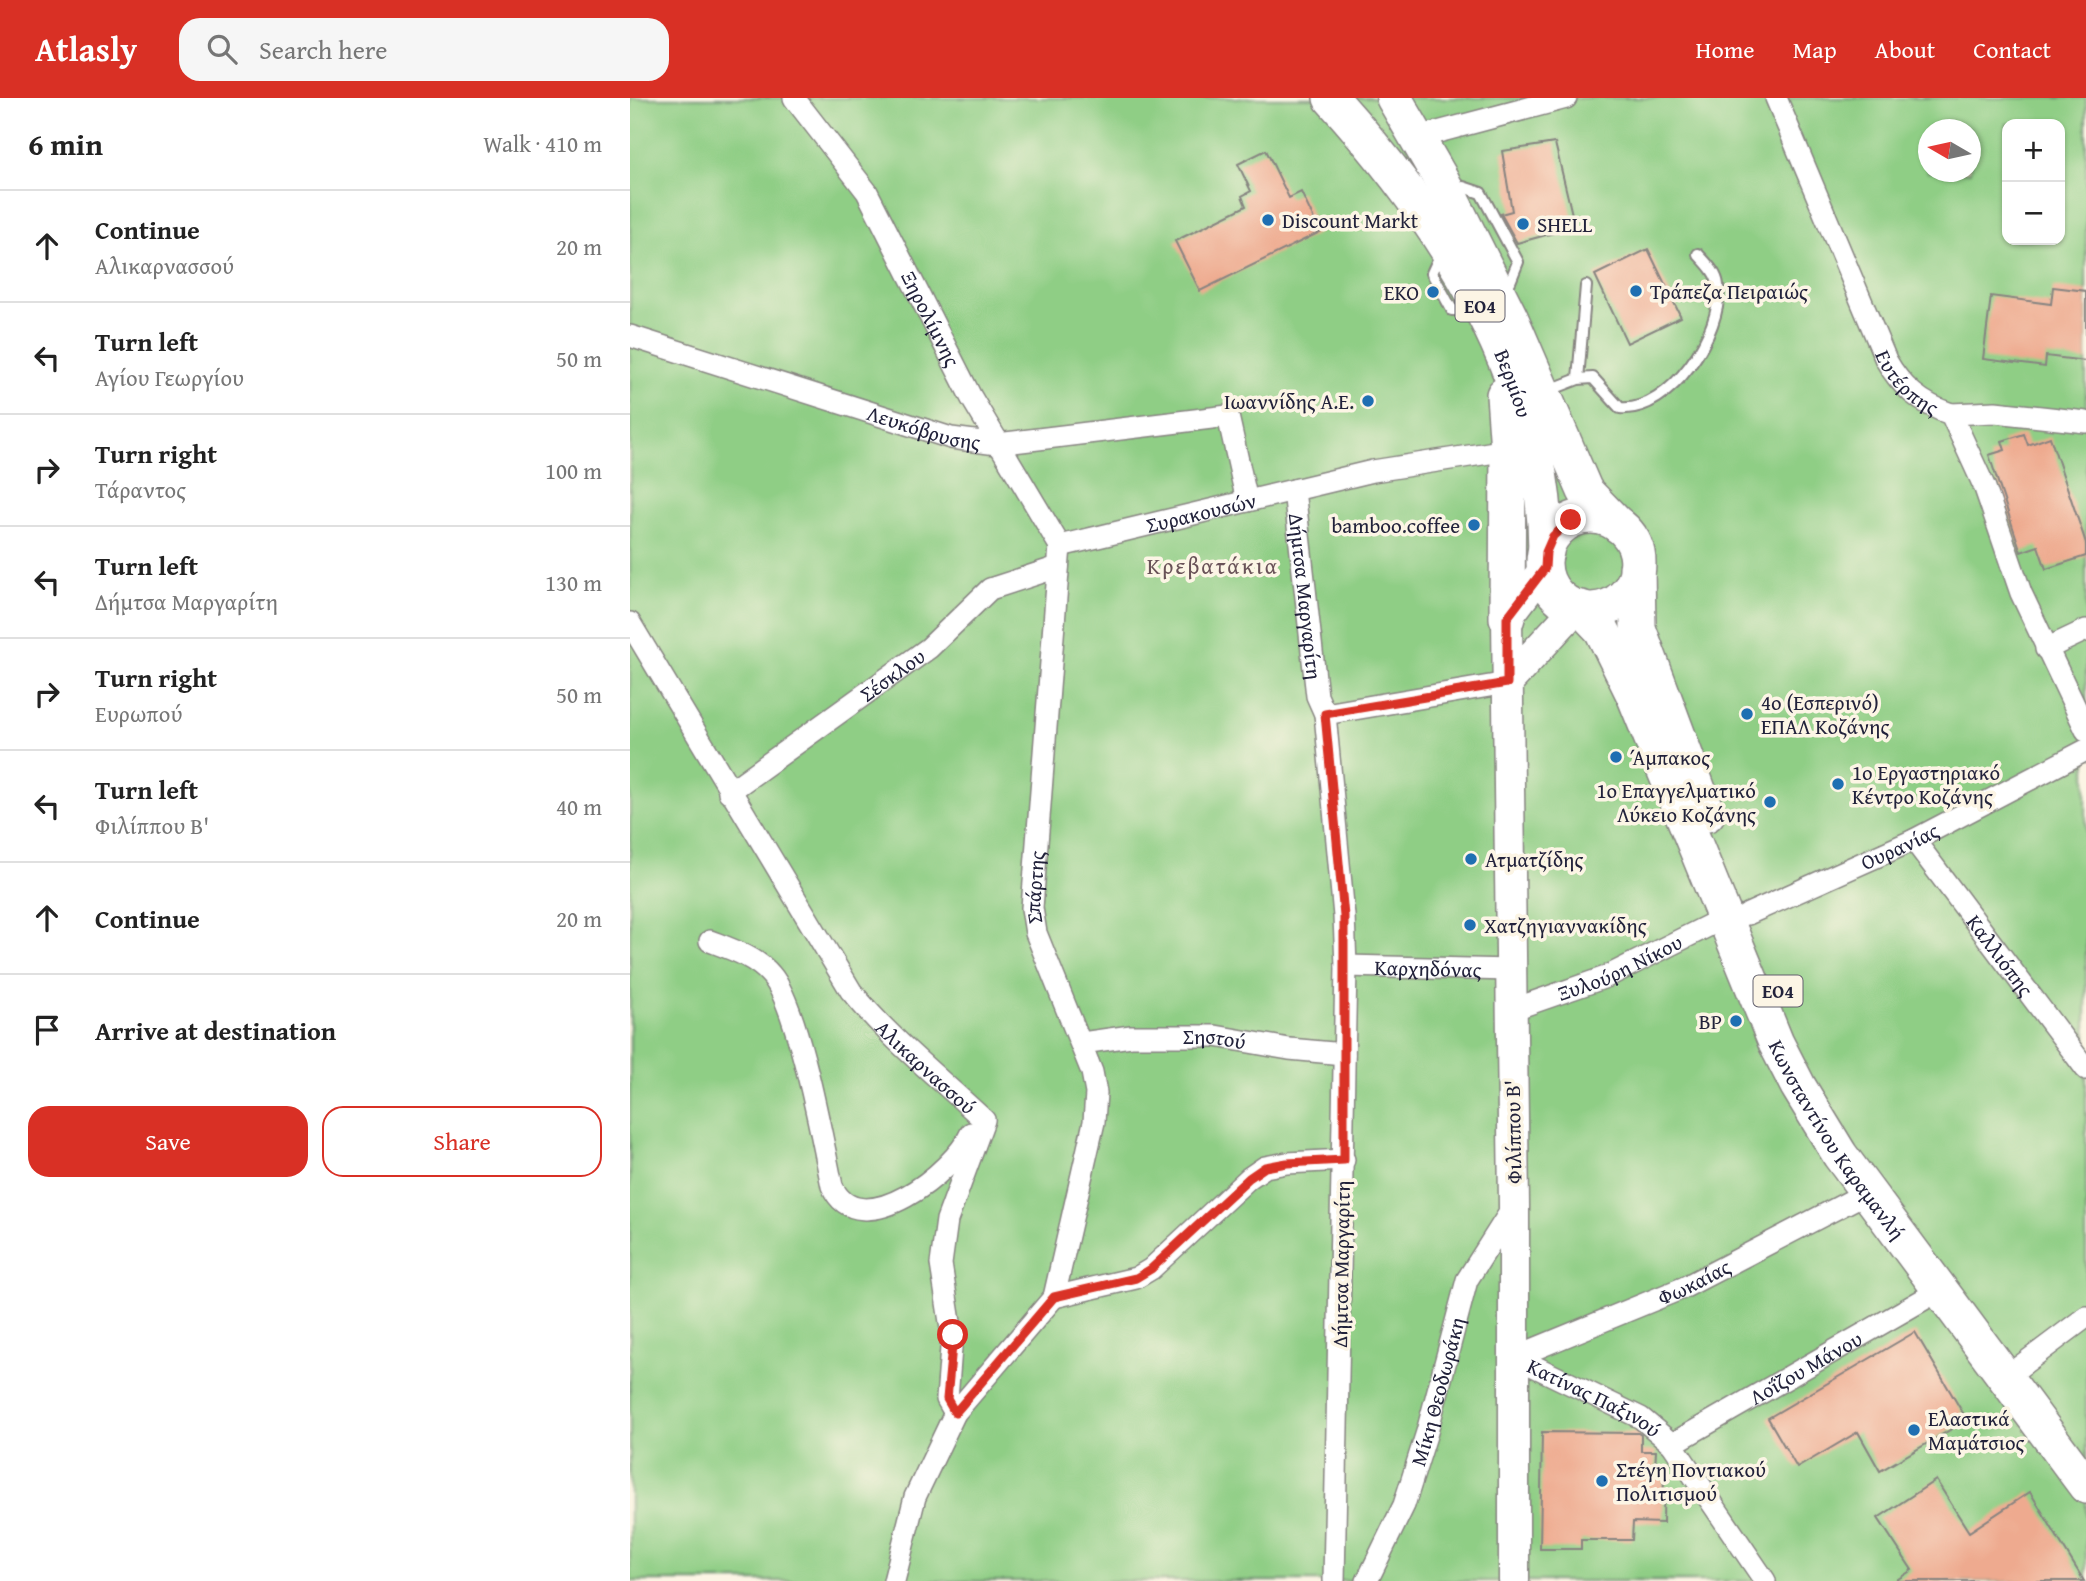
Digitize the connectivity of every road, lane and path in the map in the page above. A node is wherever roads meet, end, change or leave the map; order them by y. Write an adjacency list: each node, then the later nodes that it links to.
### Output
1 (794, 98): 19 (street, Ξηρολίμνης)
2 (1331, 98): 13 (main road, Βερμίου / ΕΟ4)
3 (1394, 98): 7 (main road, Βερμίου / ΕΟ4)
4 (1413, 98): 7 (main road)
5 (1566, 98): 7 (street)
6 (1776, 98): 17 (street, Ευτέρπης)
7 (1419, 137): 16 (main road, Βερμίου / ΕΟ4)
8 (1463, 187): 11 (lane)
9 (1698, 254): 15 (lane)
10 (1437, 261): 13 (lane)
11 (1510, 282)
12 (1586, 286): 15 (lane)
13 (1483, 311): 20 (main road); 25 (main road, Βερμίου / ΕΟ4)
14 (630, 336): 19 (street, Λευκόβρυσης)
15 (1578, 379): 16 (lane)
16 (1545, 392): 23 (main road, Βερμίου / ΕΟ4)
17 (1951, 414): 18 (street); 31 (street, Ευτέρπης)
18 (2086, 422)
19 (998, 444): 22 (street, Λευκόβρυσης); 24 (street, Ξηρολίμνης)
20 (1508, 450): 21 (street, Συρακουσών); 28 (main road)
21 (1294, 490): 22 (street, Συρακουσών); 33 (street, Δήμτσα Μαργαρίτη)
22 (1247, 501): 24 (street, Συρακουσών)
23 (1618, 525): 25 (main road); 26 (main road, ΕΟ4)
24 (1059, 557): 36 (street, Σέσκλου); 43 (street, Σπάρτης)
25 (1545, 560): 27 (main road, ΕΟ4); 28 (main road)
26 (1637, 568): 27 (main road); 38 (main road, Κωνσταντίνου Καραμανλή / ΕΟ4)
27 (1579, 608): 32 (main road); 38 (main road, Κωνσταντίνου Καραμανλή / ΕΟ4)
28 (1507, 618): 32 (main road, Φιλίππου Β')
29 (630, 623): 36 (street, Αλικαρνασσού)
30 (2086, 630): 31 (street)
31 (2046, 649): 34 (street, Ευτέρπης)
32 (1507, 683): 33 (street); 41 (main road, Φιλίππου Β')
33 (1325, 714): 40 (street, Δήμτσα Μαργαρίτη)
34 (2086, 730)
35 (2086, 750): 37 (street, Ουρανίας)
36 (729, 792): 46 (street, Αλικαρνασσού)
37 (1914, 840): 38 (street, Ουρανίας); 45 (street, Καλλιόπης)
38 (1736, 916): 42 (street, Ξυλούρη Νίκου); 48 (main road, Κωνσταντίνου Καραμανλή / ΕΟ4); 54 (main road, Κωνσταντίνου Καραμανλή / ΕΟ4)
39 (710, 941): 46 (street)
40 (1346, 966): 41 (street, Καρχηδόνας); 44 (street, Δήμτσα Μαργαρίτη)
41 (1511, 970): 42 (main road, Φιλίππου Β')
42 (1511, 1010): 49 (main road, Φιλίππου Β')
43 (1082, 1043): 44 (street, Σηστού); 51 (street, Σπάρτης)
44 (1344, 1054): 47 (street, Δήμτσα Μαργαρίτη)
45 (2082, 1055)
46 (978, 1115): 55 (street, Αλικαρνασσού)
47 (1344, 1160): 51 (street); 60 (street, Δήμτσα Μαργαρίτη)
48 (1868, 1192): 50 (main road, Κωνσταντίνου Καραμανλή / ΕΟ4); 53 (street, Φωκαίας)
49 (1514, 1206): 53 (main road, Φιλίππου Β'); 61 (street, Μίκη Θεοδωράκη)
50 (1940, 1290): 54 (main road, Κωνσταντίνου Καραμανλή / ΕΟ4); 56 (street, Λοΐζου Μάνου)
51 (1054, 1297): 55 (street)
52 (2086, 1317): 54 (street)
53 (1515, 1357): 56 (street, Κατίνας Παξινού); 62 (main road, Φιλίππου Β')
54 (2013, 1372): 57 (main road, Κωνσταντίνου Καραμανλή / ΕΟ4); 58 (main road, Κωνσταντίνου Καραμανλή / ΕΟ4)
55 (955, 1413): 59 (street)
56 (1672, 1444): 63 (street, Κατίνας Παξινού)
57 (2086, 1451)
58 (2086, 1486)
59 (894, 1581)
60 (1334, 1581)
61 (1367, 1581)
62 (1514, 1581)
63 (1765, 1581)

